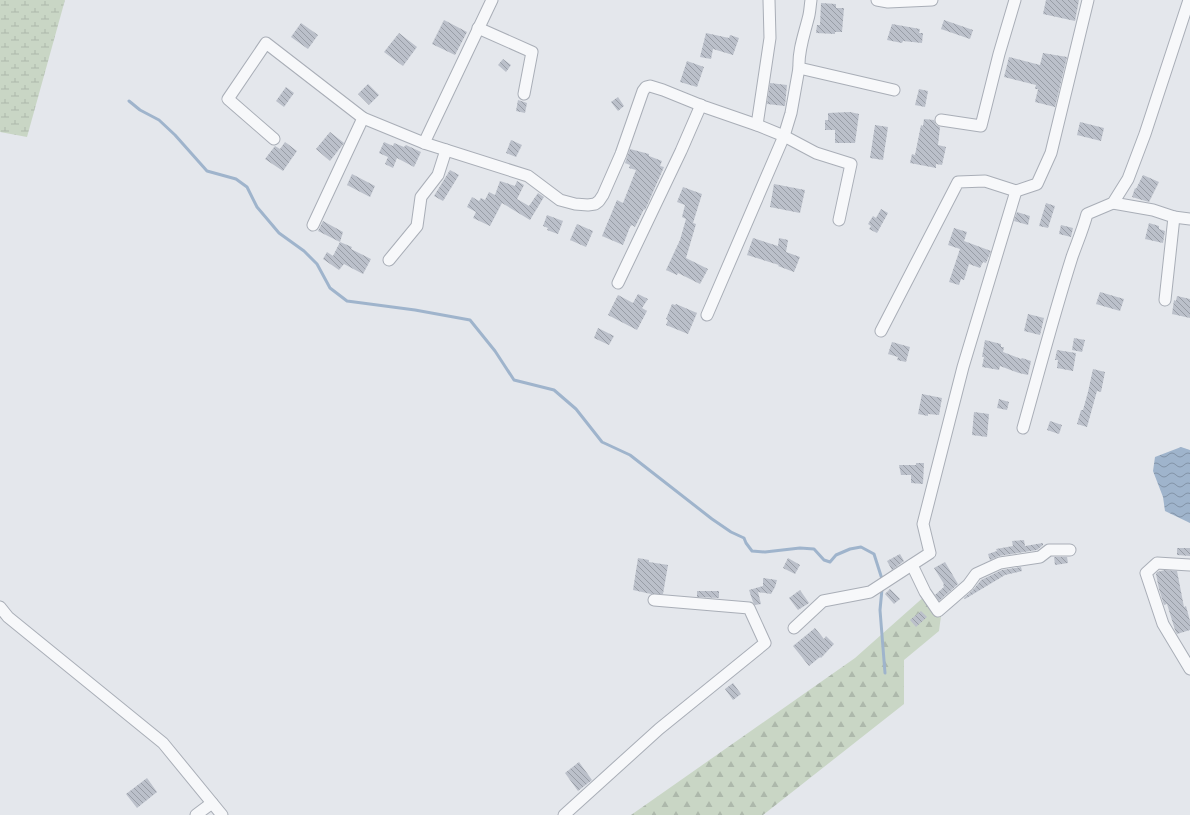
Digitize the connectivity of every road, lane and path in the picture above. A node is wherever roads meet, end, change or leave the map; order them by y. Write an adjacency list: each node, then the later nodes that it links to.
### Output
1 (492, 0): 9 (street)
2 (769, 0): 16 (street)
3 (811, 0): 10 (street)
4 (877, 0): 5 (street)
5 (932, 0)
6 (1015, 0): 15 (street)
7 (1088, 0): 21 (street)
8 (1189, 0): 22 (street)
9 (478, 28): 12 (street); 19 (street)
10 (799, 68): 11 (street); 17 (street)
11 (894, 90)
12 (524, 94)
13 (701, 105): 16 (street); 20 (street); 28 (street)
14 (363, 118): 18 (street); 19 (street); 26 (street)
15 (941, 120)
16 (757, 125): 17 (street)
17 (784, 136): 25 (street); 30 (street)
18 (274, 138)
19 (424, 143): 20 (street)
20 (446, 150): 27 (street)
21 (1016, 191): 31 (street); 34 (street)
22 (1113, 203): 23 (street); 32 (street)
23 (1174, 217): 24 (street); 29 (street)
24 (1190, 219)
25 (839, 220)
26 (313, 225)
27 (390, 260)
28 (618, 283)
29 (1164, 300)
30 (707, 315)
31 (882, 331)
32 (1023, 428)
33 (1070, 550): 34 (street)
34 (912, 565): 38 (street)
35 (1190, 565): 39 (street)
36 (654, 600): 43 (street)
37 (0, 607): 40 (street)
38 (794, 628)
39 (1190, 669)
40 (212, 803): 41 (street); 42 (street)
41 (196, 815)
42 (222, 815)
43 (564, 815)

